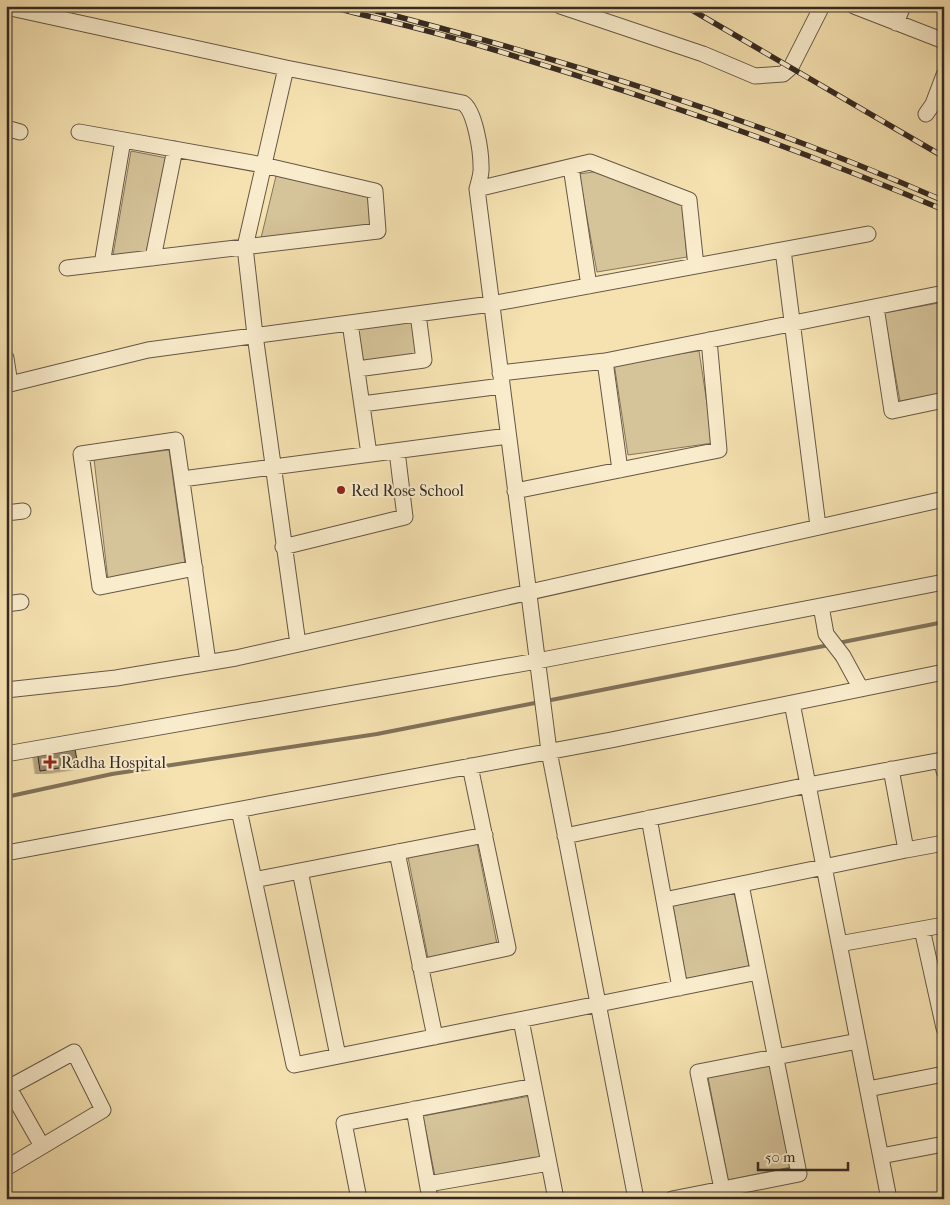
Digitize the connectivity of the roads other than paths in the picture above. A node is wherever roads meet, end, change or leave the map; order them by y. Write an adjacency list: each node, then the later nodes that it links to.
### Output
1 (560, 6): 2 (street)
2 (822, 6)
3 (854, 6): 6 (street)
4 (902, 6): 6 (street)
5 (6, 8): 8 (street)
6 (896, 23): 7 (street)
7 (944, 41)
8 (286, 68): 14 (street); 16 (street)
9 (944, 75): 10 (street)
10 (926, 114)
11 (79, 132): 12 (street)
12 (123, 140): 13 (street); 21 (street)
13 (175, 149): 14 (street); 20 (street)
14 (263, 165): 18 (street); 18 (street)
15 (571, 166): 16 (street); 22 (street); 24 (street)
16 (477, 189): 26 (street)
17 (868, 234): 19 (street)
18 (246, 247): 20 (street); 31 (street)
19 (783, 250): 22 (street); 30 (street)
20 (153, 258): 21 (street)
21 (102, 264): 23 (street)
22 (696, 266): 24 (street)
23 (67, 268)
24 (589, 286): 26 (street)
25 (944, 293): 27 (street)
26 (491, 304): 28 (street); 36 (street)
27 (876, 306): 30 (street); 38 (street)
28 (418, 314): 29 (street); 35 (street)
29 (350, 323): 31 (street); 35 (street)
30 (792, 323): 32 (street); 50 (street)
31 (254, 336): 37 (street); 43 (street)
32 (708, 340): 34 (street); 44 (street)
33 (6, 358): 37 (street)
34 (605, 361): 36 (street); 44 (street)
35 (357, 369): 39 (street)
36 (501, 380): 39 (street); 40 (street)
37 (8, 384)
38 (944, 400)
39 (362, 404): 42 (street)
40 (508, 436): 41 (street); 46 (street)
41 (398, 451): 42 (street); 51 (street)
42 (369, 454): 43 (street)
43 (273, 467): 45 (street); 51 (street)
44 (620, 470): 46 (street)
45 (182, 479): 52 (street); 52 (street)
46 (515, 491): 54 (street)
47 (944, 499): 50 (street)
48 (23, 511): 49 (street)
49 (6, 513)
50 (818, 526): 54 (street)
51 (283, 547): 56 (street)
52 (195, 568): 58 (street)
53 (944, 582): 55 (street)
54 (528, 592): 56 (street); 57 (street)
55 (821, 606): 57 (street); 60 (street)
56 (298, 644): 58 (street)
57 (537, 661): 63 (street); 64 (street)
58 (208, 662): 61 (street)
59 (944, 672): 60 (street)
60 (861, 689): 62 (street)
61 (6, 690)
62 (792, 703): 63 (street); 68 (street)
63 (549, 751): 65 (street); 72 (street)
64 (6, 754)
65 (470, 766): 69 (street); 71 (street)
66 (891, 770): 67 (street); 68 (street); 74 (street)
67 (944, 771)
68 (808, 785): 70 (street); 77 (street)
69 (239, 810): 76 (street); 79 (street)
70 (649, 818): 72 (street); 81 (street)
71 (485, 835): 75 (street); 85 (street)
72 (565, 836): 88 (street)
73 (944, 843): 74 (street)
74 (906, 850): 77 (street)
75 (397, 852): 78 (street); 85 (street)
76 (6, 853)
77 (824, 868): 80 (street); 84 (street)
78 (300, 871): 79 (street); 94 (street)
79 (254, 880): 94 (street)
80 (741, 885): 81 (street); 86 (street)
81 (664, 900): 87 (street)
82 (944, 925): 83 (street)
83 (922, 929): 84 (street); 89 (street)
84 (839, 944): 93 (street)
85 (420, 967): 92 (street)
86 (758, 972): 87 (street); 95 (street)
87 (680, 988): 88 (street)
88 (598, 1004): 90 (street); 110 (street)
89 (942, 1010): 91 (street)
90 (521, 1020): 92 (street); 97 (street)
91 (944, 1028)
92 (435, 1037): 94 (street)
93 (858, 1041): 95 (street); 99 (street)
94 (338, 1056)
95 (775, 1057): 106 (street); 106 (street)
96 (944, 1074): 99 (street)
97 (534, 1086): 100 (street); 104 (street)
98 (7, 1089): 102 (street); 102 (street)
99 (868, 1089): 103 (street)
100 (414, 1109): 107 (street); 108 (street)
101 (944, 1144): 103 (street)
102 (42, 1146): 105 (street)
103 (881, 1156): 112 (street)
104 (549, 1163): 107 (street); 109 (street)
105 (6, 1168)
106 (722, 1189): 111 (street)
107 (429, 1192)
108 (359, 1199)
109 (556, 1199)
110 (636, 1199)
111 (672, 1199)
112 (889, 1199)

